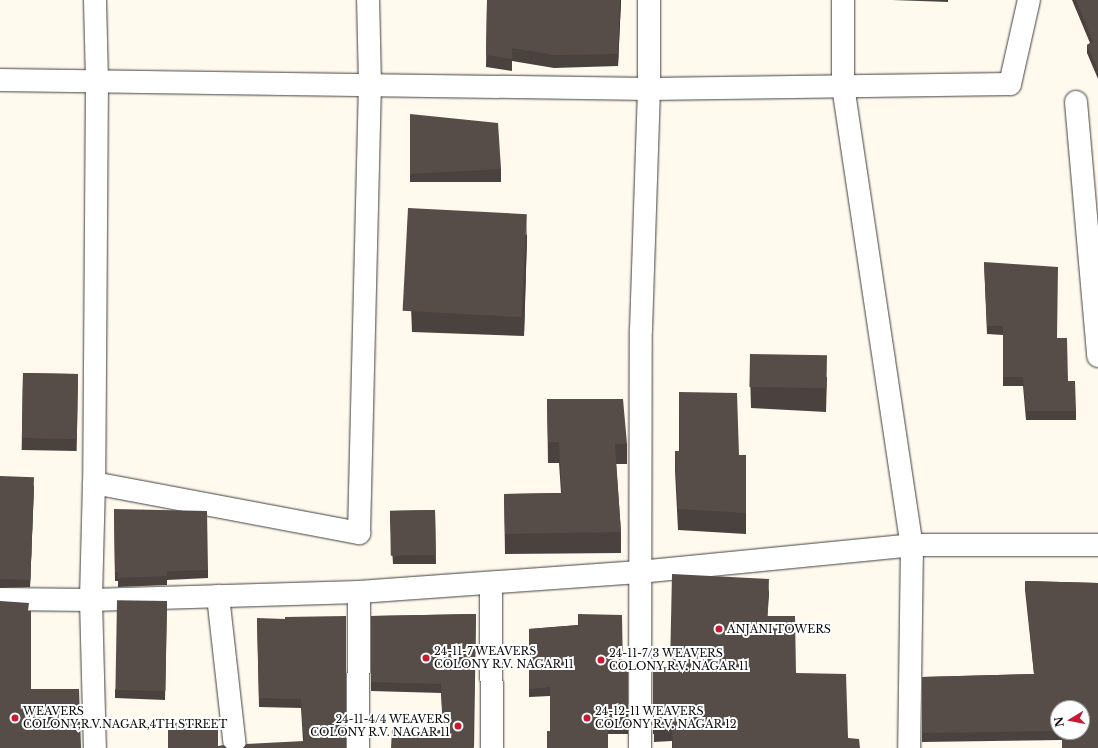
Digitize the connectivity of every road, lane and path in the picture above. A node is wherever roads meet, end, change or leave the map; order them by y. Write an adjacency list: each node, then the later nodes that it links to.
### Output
1 (95, 0): 7 (street)
2 (368, 0): 8 (street)
3 (649, 0): 10 (street)
4 (843, 0): 9 (street)
5 (1029, 0): 9 (street)
6 (0, 80): 7 (street)
7 (97, 80): 8 (street); 13 (street)
8 (370, 85): 10 (street); 13 (street)
9 (843, 86): 10 (street); 15 (street)
10 (649, 89): 16 (street)
11 (1076, 102): 12 (street)
12 (1098, 356)
13 (94, 483): 21 (street)
14 (1098, 544): 15 (street)
15 (912, 545): 16 (street); 27 (street)
16 (639, 572): 17 (street); 26 (street)
17 (491, 583): 18 (street); 25 (street)
18 (359, 592): 19 (street); 24 (street)
19 (218, 596): 21 (street); 23 (street)
20 (0, 599): 21 (street)
21 (91, 600): 22 (street)
22 (95, 748)
23 (235, 748)
24 (358, 748)
25 (492, 748)
26 (640, 748)
27 (909, 748)

